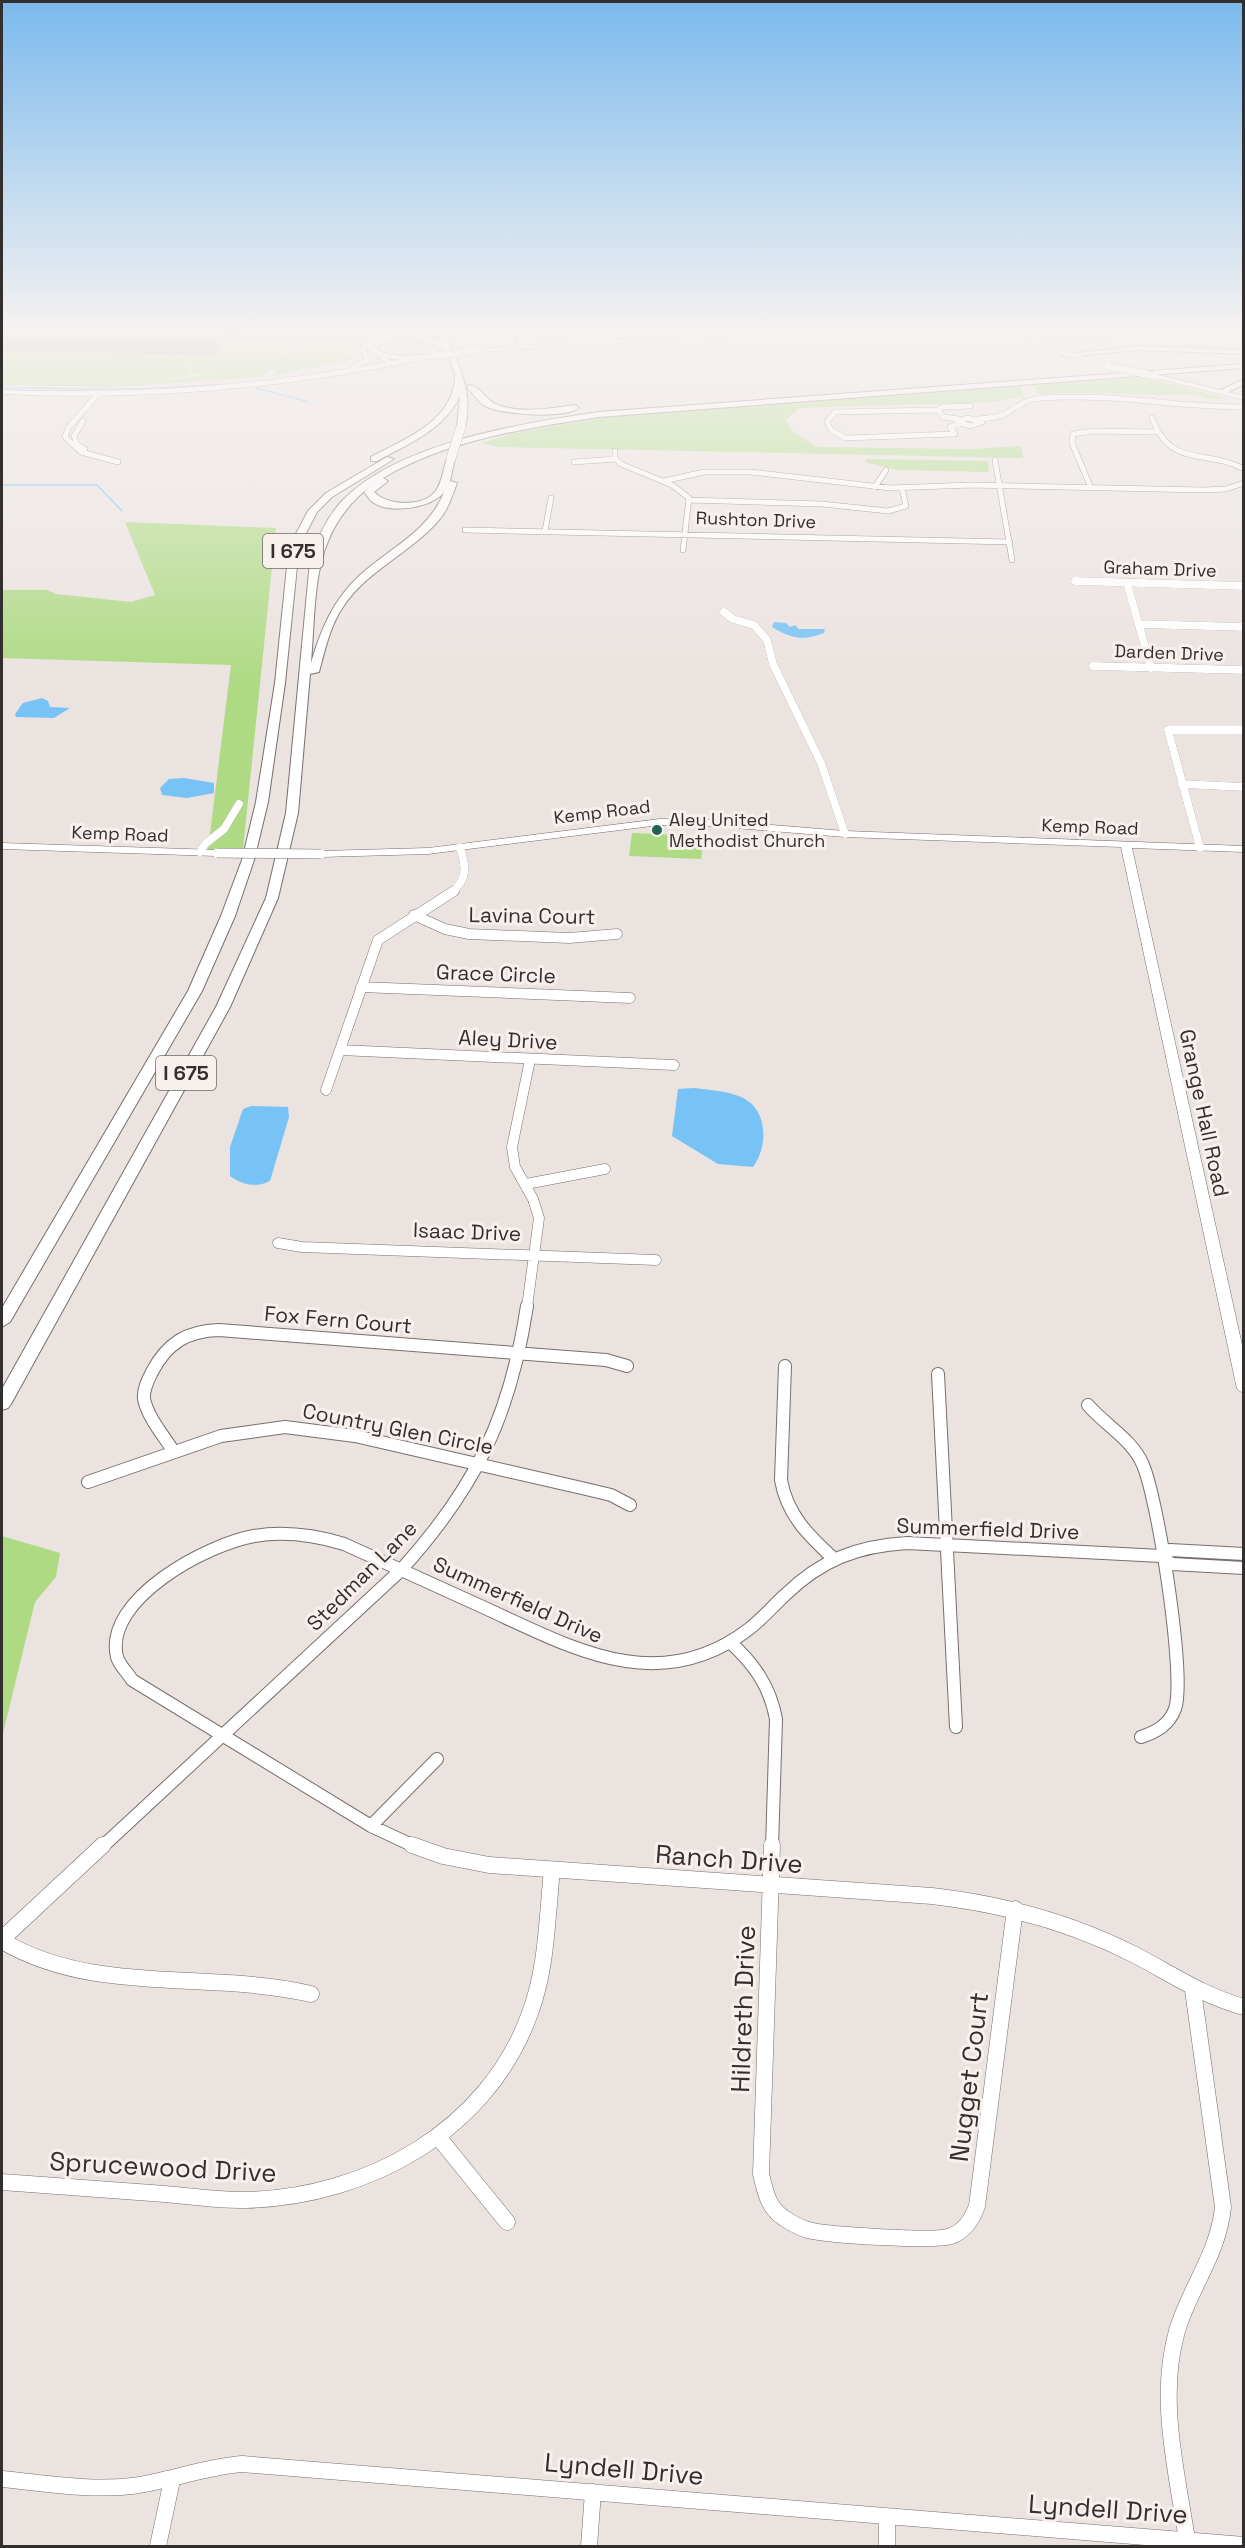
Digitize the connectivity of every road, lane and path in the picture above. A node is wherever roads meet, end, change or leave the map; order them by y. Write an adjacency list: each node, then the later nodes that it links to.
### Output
1 (74, 448): 15 (street)
2 (87, 448): 13 (street)
3 (392, 448): 34 (highway)
4 (423, 448): 34 (highway, I 675)
5 (449, 448): 43 (highway, I 675)
6 (457, 448): 11 (highway)
7 (458, 448): 11 (highway, bridge)
8 (1074, 448): 23 (street)
9 (1170, 448): 17 (street)
10 (615, 451): 12 (street)
11 (455, 456): 43 (highway)
12 (616, 459): 16 (street); 19 (street)
13 (126, 460)
14 (995, 460): 21 (street)
15 (118, 462)
16 (574, 462)
17 (1244, 469)
18 (886, 470): 22 (street)
19 (664, 481): 22 (street); 26 (street)
20 (1244, 483): 23 (street)
21 (1000, 485): 23 (street); 24 (street); 30 (street)
22 (875, 487): 24 (street)
23 (1091, 488)
24 (902, 489): 26 (street)
25 (551, 498): 28 (street)
26 (689, 500): 29 (street)
27 (465, 530): 28 (street, Rushton Drive)
28 (545, 531): 29 (street, Rushton Drive)
29 (685, 533): 30 (street, Rushton Drive); 31 (street)
30 (1010, 542): 32 (street)
31 (683, 550)
32 (1012, 560)
33 (1075, 581): 35 (street, Graham Drive)
34 (289, 582): 68 (highway, I 675)
35 (1127, 583): 36 (street, Graham Drive); 38 (street)
36 (1244, 586)
37 (724, 612): 48 (street)
38 (1139, 624): 39 (street); 41 (street)
39 (1244, 627)
40 (1093, 666): 41 (street, Darden Drive)
41 (1151, 668): 42 (street, Darden Drive)
42 (1244, 670)
43 (302, 716): 75 (highway, I 675)
44 (1244, 730): 45 (street)
45 (1182, 784): 46 (street); 52 (street)
46 (1244, 786)
47 (239, 804): 54 (street)
48 (844, 834): 49 (main road, Kemp Road); 51 (main road, Kemp Road)
49 (1126, 845): 52 (main road, Kemp Road); 69 (main road, Grange Hall Road)
50 (2, 846): 54 (main road, Kemp Road)
51 (460, 847): 54 (main road, Kemp Road, bridge); 55 (street)
52 (1200, 848): 53 (main road, Kemp Road)
53 (1244, 849)
54 (200, 852)
55 (414, 915): 56 (street, Lavina Court); 57 (street)
56 (617, 934)
57 (361, 987): 58 (street, Grace Circle); 59 (street)
58 (630, 998)
59 (340, 1050): 60 (street, Aley Drive); 62 (street)
60 (530, 1060): 61 (street, Aley Drive); 64 (street, Stedman Lane)
61 (675, 1065)
62 (326, 1090)
63 (605, 1169): 64 (street)
64 (526, 1184): 66 (street, Stedman Lane)
65 (278, 1243): 66 (street, Isaac Drive)
66 (535, 1254): 67 (street, Isaac Drive); 70 (street, Stedman Lane)
67 (656, 1260)
68 (2, 1322)
69 (1238, 1337): 74 (main road, Grange Hall Road)
70 (517, 1354): 71 (street, Fox Fern Court); 77 (street, Fox Fern Court); 78 (street, Stedman Lane)
71 (627, 1366)
72 (785, 1366): 84 (street)
73 (938, 1374): 81 (street)
74 (1244, 1389)
75 (2, 1404)
76 (1089, 1405): 83 (street)
77 (174, 1452): 78 (street, Country Glen Circle); 79 (street, Country Glen Circle)
78 (479, 1464): 80 (street, Country Glen Circle); 86 (street, Stedman Lane)
79 (88, 1482)
80 (630, 1505)
81 (947, 1545): 83 (street, Summerfield Drive); 84 (street, Summerfield Drive); 88 (street)
82 (1244, 1554): 83 (street, Summerfield Drive)
83 (1161, 1556): 85 (street, Summerfield Drive); 90 (street)
84 (834, 1558): 87 (street, Summerfield Drive)
85 (1244, 1568)
86 (401, 1570): 87 (street, Summerfield Drive); 89 (street, Stedman Lane); 89 (street, Summerfield Drive)
87 (730, 1642): 94 (street, Hildreth Drive)
88 (956, 1727)
89 (222, 1735): 92 (street, Ranch Drive); 96 (street, Stedman Lane)
90 (1141, 1737)
91 (437, 1759): 92 (street)
92 (371, 1826): 93 (street, Ranch Drive)
93 (552, 1870): 94 (street, Ranch Drive); 100 (street, Sprucewood Drive)
94 (771, 1886): 95 (street, Ranch Drive); 103 (street, Hildreth Drive)
95 (1015, 1909): 97 (street, Ranch Drive); 103 (street, Nugget Court)
96 (2, 1940): 98 (street)
97 (1193, 1990): 99 (street, Ranch Drive); 108 (street)
98 (311, 1994)
99 (1244, 2007)
100 (439, 2138): 101 (street, Sprucewood Drive); 102 (street)
101 (2, 2182)
102 (507, 2222)
103 (947, 2238)
104 (2, 2479): 105 (street, Lyndell Drive)
105 (172, 2480): 106 (street, Lyndell Drive); 110 (street)
106 (593, 2492): 107 (street, Lyndell Drive); 111 (street)
107 (887, 2517): 108 (street, Lyndell Drive); 112 (street)
108 (1187, 2544): 109 (street, Lyndell Drive)
109 (1244, 2545)
110 (158, 2547)
111 (589, 2547)
112 (887, 2547)

